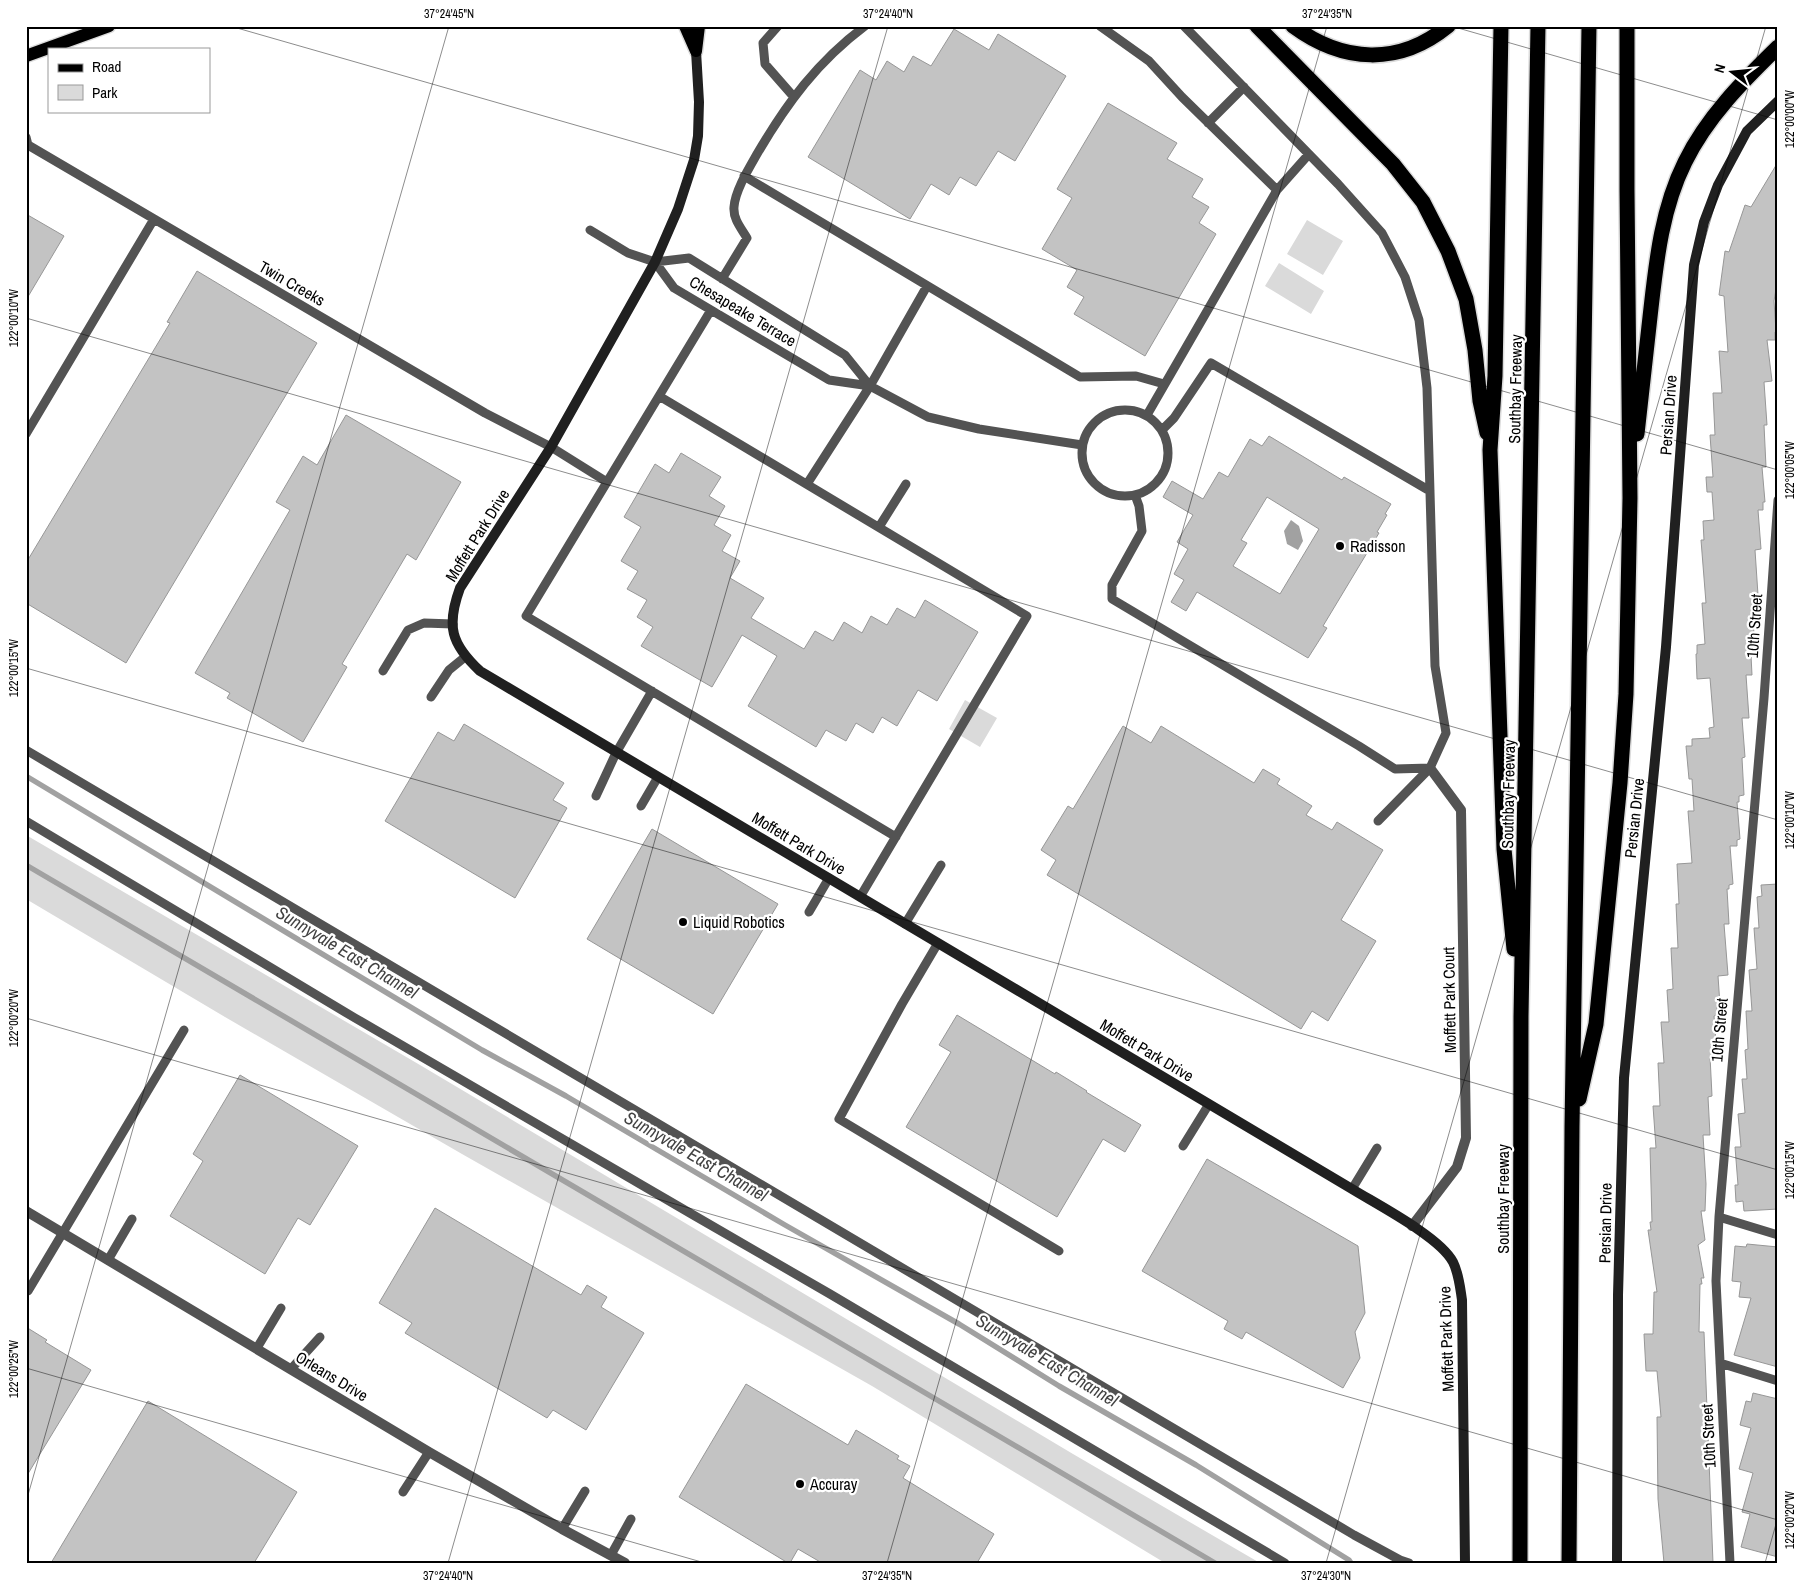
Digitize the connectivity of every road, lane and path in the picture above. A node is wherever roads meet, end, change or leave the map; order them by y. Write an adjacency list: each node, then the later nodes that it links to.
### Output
1 (109, 26): 18 (main road)
2 (685, 26): 19 (main road)
3 (693, 26): 19 (street, Moffett Park Drive)
4 (699, 26): 19 (main road)
5 (778, 26): 22 (lane)
6 (865, 26): 22 (lane)
7 (1100, 26): 24 (lane)
8 (1184, 26): 21 (lane)
9 (1257, 26): 43 (highway)
10 (1293, 26): 11 (highway)
11 (1448, 26)
12 (1500, 26): 43 (highway)
13 (1538, 26): 72 (highway, Southbay Freeway)
14 (1589, 26): 75 (highway)
15 (1628, 26): 49 (highway)
16 (1778, 47): 49 (highway)
17 (48, 48): 20 (main road)
18 (48, 48)
19 (696, 51): 31 (street, Moffett Park Drive)
20 (26, 56)
21 (1244, 87): 24 (lane); 26 (lane)
22 (793, 96): 27 (lane)
23 (1778, 101): 106 (street, Persian Drive)
24 (1208, 123): 28 (lane)
25 (26, 137): 29 (lane, Twin Creeks)
26 (1309, 154): 28 (lane); 47 (lane)
27 (744, 176): 32 (lane); 33 (lane)
28 (1276, 190): 35 (lane)
29 (154, 219): 40 (lane); 42 (lane, Twin Creeks)
30 (590, 230): 31 (lane)
31 (655, 262): 32 (lane, Chesapeake Terrace); 34 (lane, Chesapeake Terrace); 42 (street, Moffett Park Drive)
32 (722, 279): 36 (lane, Chesapeake Terrace)
33 (927, 286): 35 (lane); 36 (lane)
34 (711, 310): 36 (lane, Chesapeake Terrace); 37 (lane)
35 (1164, 384): 38 (lane)
36 (870, 386): 41 (lane, Chesapeake Terrace); 45 (lane)
37 (659, 396): 44 (lane); 45 (lane)
38 (1147, 415): 39 (lane); 41 (lane)
39 (1162, 430): 47 (lane); 48 (lane)
40 (26, 434)
41 (1082, 445): 48 (lane)
42 (550, 447): 44 (lane, Twin Creeks); 52 (street, Moffett Park Drive)
43 (1490, 450): 72 (highway)
44 (607, 482): 55 (lane)
45 (807, 484): 51 (lane)
46 (906, 484): 51 (lane)
47 (1430, 491): 59 (lane)
48 (1135, 495): 59 (lane)
49 (1630, 498): 75 (highway)
50 (1778, 500): 80 (lane, 10th Street)
51 (879, 527): 65 (lane)
52 (453, 624): 53 (street, Moffett Park Drive); 54 (lane)
53 (465, 657): 56 (lane); 58 (street, Moffett Park Drive)
54 (383, 671)
55 (652, 691): 58 (lane); 65 (lane)
56 (431, 697)
57 (26, 750): 102 (lane)
58 (616, 753): 60 (street, Moffett Park Drive); 61 (lane)
59 (1430, 768): 64 (lane); 82 (street, Moffett Park Court)
60 (658, 777): 62 (lane); 67 (street, Moffett Park Drive)
61 (596, 796)
62 (641, 806)
63 (26, 821): 101 (lane)
64 (1378, 821)
65 (896, 837): 68 (lane)
66 (941, 866): 70 (lane)
67 (829, 878): 68 (street, Moffett Park Drive); 69 (lane)
68 (860, 897): 70 (street, Moffett Park Drive)
69 (809, 912)
70 (905, 924): 71 (street, Moffett Park Drive)
71 (938, 943): 74 (street, Moffett Park Drive); 85 (lane)
72 (1521, 1016): 104 (highway, Southbay Freeway)
73 (184, 1030): 83 (lane)
74 (1209, 1104): 76 (lane); 78 (street, Moffett Park Drive)
75 (1572, 1127): 105 (highway)
76 (1183, 1146)
77 (1377, 1148): 78 (lane)
78 (1352, 1190): 82 (street, Moffett Park Drive)
79 (26, 1211): 83 (street, Orleans Drive)
80 (1719, 1217): 84 (lane); 91 (lane, 10th Street)
81 (132, 1219): 86 (lane)
82 (1412, 1226): 103 (street, Moffett Park Drive)
83 (64, 1233): 86 (street, Orleans Drive); 87 (lane)
84 (1778, 1235)
85 (1059, 1252)
86 (108, 1260): 90 (street, Orleans Drive)
87 (28, 1291)
88 (281, 1308): 90 (lane)
89 (320, 1337): 92 (lane)
90 (257, 1348): 92 (street, Orleans Drive)
91 (1720, 1363): 93 (lane); 107 (lane, 10th Street)
92 (291, 1369): 94 (street, Orleans Drive)
93 (1778, 1381)
94 (429, 1452): 96 (lane); 98 (street, Orleans Drive)
95 (585, 1491): 98 (lane)
96 (403, 1492)
97 (631, 1519): 99 (lane)
98 (562, 1529): 99 (street, Orleans Drive)
99 (611, 1554): 100 (street, Orleans Drive)
100 (625, 1563)
101 (1285, 1563)
102 (1409, 1563)
103 (1465, 1563)
104 (1520, 1563)
105 (1569, 1563)
106 (1617, 1563)
107 (1730, 1563)

